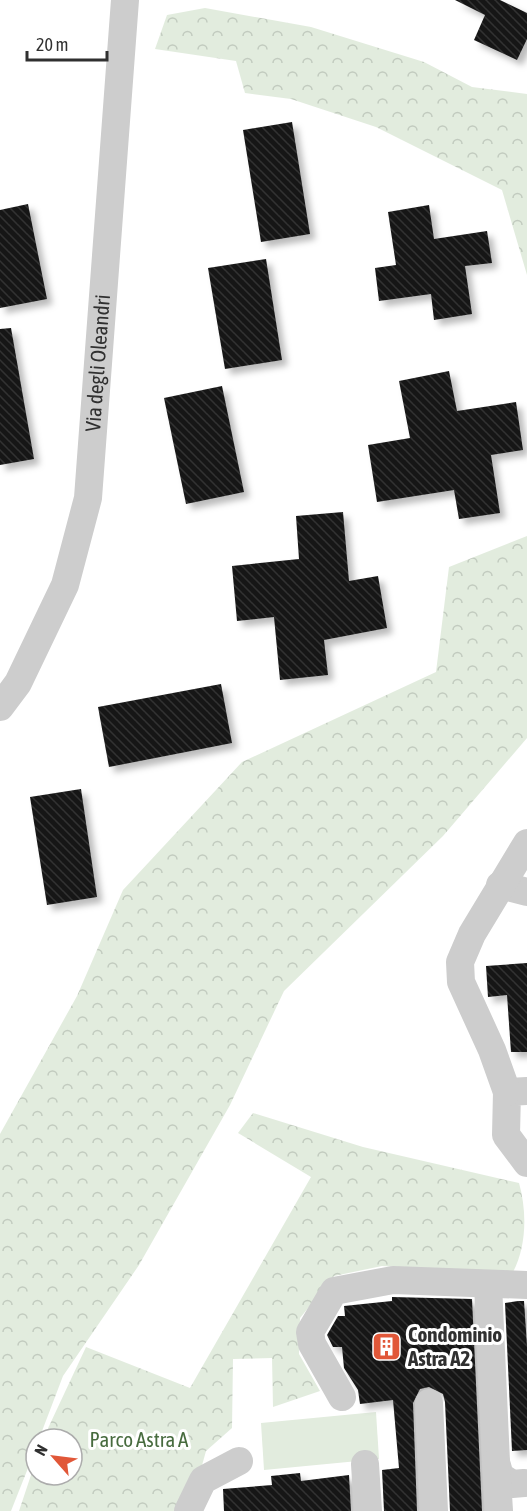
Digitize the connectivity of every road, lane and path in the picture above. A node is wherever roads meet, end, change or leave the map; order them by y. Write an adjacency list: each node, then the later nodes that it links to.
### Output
1 (125, 0): 2 (street, Via degli Oleandri)
2 (0, 707)
3 (527, 843): 4 (street)
4 (514, 888): 5 (street)
5 (517, 1092): 6 (street)
6 (527, 1163)
7 (488, 1284): 8 (street); 9 (street); 12 (street)
8 (527, 1285)
9 (342, 1397)
10 (429, 1403): 17 (street)
11 (239, 1461): 15 (street)
12 (495, 1462): 14 (street); 18 (street)
13 (365, 1464): 16 (street)
14 (526, 1481): 19 (street)
15 (188, 1511)
16 (368, 1511)
17 (434, 1511)
18 (499, 1511)
19 (509, 1511)

